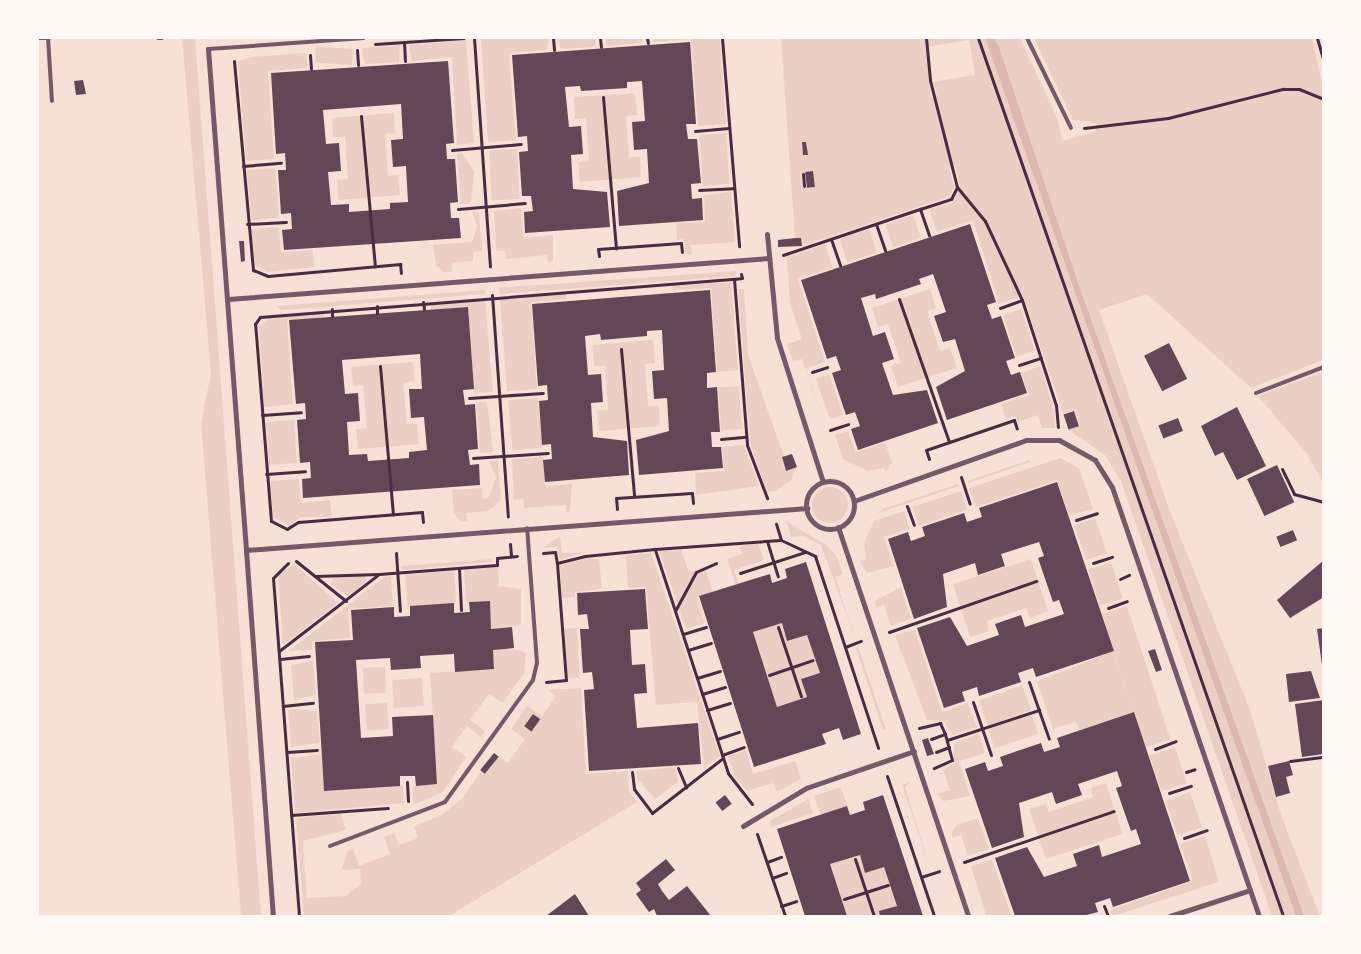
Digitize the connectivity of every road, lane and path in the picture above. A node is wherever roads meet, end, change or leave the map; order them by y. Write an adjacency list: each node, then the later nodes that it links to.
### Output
1 (38, 38): 2 (lane)
2 (49, 38): 27 (lane)
3 (158, 38): 4 (lane)
4 (162, 38)
5 (364, 38): 19 (lane)
6 (375, 38): 17 (path)
7 (464, 38): 17 (path)
8 (474, 38): 33 (path)
9 (553, 38): 22 (path)
10 (600, 38): 20 (path)
11 (647, 38): 18 (path)
12 (722, 38): 29 (path)
13 (926, 38): 39 (path)
14 (978, 38): 238 (path)
15 (1027, 38): 30 (lane)
16 (1317, 38): 24 (path)
17 (404, 42): 23 (path)
18 (648, 43)
19 (233, 47): 21 (lane); 36 (path)
20 (601, 47)
21 (208, 49): 67 (street)
22 (554, 50)
23 (405, 62)
24 (1324, 62)
25 (603, 97): 52 (path)
26 (1324, 99): 30 (path)
27 (52, 101)
28 (361, 116): 61 (path)
29 (729, 128): 31 (path); 40 (path)
30 (1071, 128)
31 (694, 131)
32 (521, 144): 33 (path)
33 (482, 147): 34 (path); 43 (path)
34 (452, 150)
35 (281, 163): 36 (path)
36 (242, 166): 47 (path)
37 (803, 174): 38 (path)
38 (804, 186)
39 (957, 187): 45 (path); 69 (path)
40 (733, 188): 41 (path); 54 (path)
41 (699, 190)
42 (525, 203): 43 (path)
43 (486, 206): 44 (path); 62 (path)
44 (458, 209)
45 (920, 210): 48 (path); 50 (path)
46 (286, 222): 47 (path)
47 (248, 224): 61 (path)
48 (876, 224): 51 (path); 55 (path)
49 (767, 234): 57 (street)
50 (929, 235)
51 (831, 239): 56 (path); 60 (path)
52 (616, 248): 53 (path); 59 (path)
53 (601, 249)
54 (740, 250)
55 (885, 250)
56 (783, 254)
57 (769, 258): 59 (street); 105 (street)
58 (390, 265): 61 (path)
59 (683, 265): 67 (street)
60 (840, 265)
61 (375, 266)
62 (490, 269)
63 (741, 271): 64 (path)
64 (734, 279): 66 (path); 92 (path)
65 (492, 290): 66 (path)
66 (492, 297): 70 (path); 86 (path)
67 (228, 299): 128 (street)
68 (899, 299): 96 (path)
69 (1022, 300): 72 (path); 78 (path)
70 (423, 302): 71 (path); 74 (path)
71 (377, 306): 73 (path); 75 (path)
72 (1000, 308)
73 (332, 309): 76 (path); 89 (path)
74 (424, 309)
75 (377, 313)
76 (332, 316)
77 (621, 349): 107 (path)
78 (1041, 358): 79 (path); 94 (path)
79 (1019, 365)
80 (380, 366): 115 (path)
81 (827, 367): 83 (path)
82 (1324, 367): 85 (lane)
83 (812, 372)
84 (543, 393): 86 (path)
85 (1256, 393)
86 (500, 396): 87 (path); 99 (path)
87 (469, 398)
88 (301, 412): 89 (path)
89 (262, 415): 104 (path)
90 (848, 424): 91 (path)
91 (830, 430)
92 (746, 437): 93 (path); 106 (path)
93 (721, 439)
94 (1059, 440): 95 (street); 223 (street)
95 (1021, 441): 96 (path); 101 (street)
96 (949, 442): 97 (path)
97 (936, 447)
98 (548, 452): 99 (path)
99 (504, 456): 100 (path); 122 (path)
100 (473, 458)
101 (956, 463): 109 (street); 111 (path)
102 (1282, 470): 110 (path)
103 (306, 471): 104 (path)
104 (266, 474): 115 (path)
105 (823, 482): 109 (street); 113 (street)
106 (766, 495)
107 (634, 496): 108 (path); 116 (path)
108 (622, 497)
109 (854, 500): 120 (street)
110 (1324, 502)
111 (970, 504)
112 (907, 506): 119 (path)
113 (807, 508): 116 (street); 120 (street)
114 (1097, 512): 118 (path)
115 (393, 514): 123 (path)
116 (694, 516): 121 (street)
117 (775, 520): 125 (path)
118 (1076, 520)
119 (914, 525)
120 (838, 527): 179 (street)
121 (527, 528): 122 (street); 130 (lane)
122 (509, 529): 123 (street); 131 (path)
123 (424, 535): 124 (street)
124 (395, 538): 128 (street); 138 (path)
125 (781, 540): 126 (path); 129 (path)
126 (767, 541): 127 (path); 133 (path)
127 (655, 549): 136 (path); 149 (path)
128 (246, 550): 229 (street)
129 (805, 552): 133 (path); 156 (path)
130 (529, 554): 131 (path); 136 (path); 166 (lane)
131 (511, 556): 137 (path)
132 (1112, 557): 135 (path)
133 (774, 562): 139 (path); 142 (path)
134 (716, 563): 149 (path)
135 (1092, 563)
136 (557, 564): 166 (path)
137 (459, 568): 138 (path); 147 (path)
138 (397, 573): 140 (path); 148 (path)
139 (740, 573)
140 (379, 574): 141 (path); 144 (path)
141 (314, 576): 144 (path); 158 (path)
142 (778, 576)
143 (1036, 581): 152 (path)
144 (346, 601): 158 (path)
145 (1128, 601): 146 (path)
146 (1108, 608)
147 (462, 610)
148 (400, 612)
149 (675, 612): 153 (path)
150 (706, 627): 153 (path)
151 (778, 627): 162 (path)
152 (889, 632)
153 (683, 634): 157 (path)
154 (711, 643): 157 (path)
155 (857, 643): 156 (path)
156 (845, 647): 191 (path)
157 (688, 650): 165 (path)
158 (279, 651): 160 (path)
159 (309, 656): 160 (path)
160 (280, 659): 174 (path)
161 (813, 660): 162 (path)
162 (792, 667): 164 (path); 170 (path)
163 (720, 671): 165 (path)
164 (769, 675)
165 (697, 678): 169 (path)
166 (533, 680): 213 (lane)
167 (1029, 682): 176 (path)
168 (725, 687): 169 (path)
169 (702, 694): 175 (path)
170 (801, 696)
171 (973, 702): 177 (path)
172 (313, 703): 174 (path)
173 (730, 703): 175 (path)
174 (283, 706): 190 (path)
175 (708, 710): 181 (path)
176 (1039, 710): 177 (path); 183 (path)
177 (982, 729): 184 (path); 194 (path)
178 (739, 732): 181 (path)
179 (907, 733): 180 (path); 192 (street)
180 (945, 734): 182 (path); 184 (path)
181 (717, 739): 195 (path)
182 (931, 739)
183 (1049, 739)
184 (947, 740): 187 (path)
185 (1176, 742): 188 (path)
186 (744, 747): 195 (path)
187 (949, 747): 193 (path); 200 (path)
188 (1155, 749)
189 (316, 750): 190 (path)
190 (287, 752): 207 (path)
191 (871, 752)
192 (914, 752): 200 (street); 208 (street)
193 (936, 752)
194 (991, 755)
195 (723, 756): 204 (path); 208 (path)
196 (1324, 757): 197 (path)
197 (1290, 761)
198 (678, 768): 204 (path)
199 (632, 772): 204 (path)
200 (920, 773): 234 (street)
201 (880, 777): 220 (path)
202 (407, 782): 207 (path)
203 (1191, 786): 205 (path)
204 (686, 787)
205 (1169, 794)
206 (1114, 811): 217 (path)
207 (291, 815): 230 (path)
208 (760, 815): 209 (street)
209 (752, 820): 210 (street); 216 (path)
210 (743, 826)
211 (1206, 830): 212 (path)
212 (1184, 838)
213 (330, 846)
214 (781, 857): 216 (path)
215 (855, 859): 224 (path)
216 (766, 862): 221 (path)
217 (966, 862)
218 (934, 872): 220 (path)
219 (786, 873): 221 (path)
220 (921, 877): 233 (path)
221 (772, 878): 227 (path)
222 (888, 885): 224 (path)
223 (1250, 890): 236 (street); 237 (street)
224 (866, 892): 225 (path); 232 (path)
225 (844, 899)
226 (796, 902): 227 (path)
227 (781, 906): 231 (path)
228 (1104, 906): 235 (path)
229 (273, 916)
230 (299, 916)
231 (784, 916)
232 (874, 916)
233 (934, 916)
234 (968, 916)
235 (1108, 916)
236 (1170, 916)
237 (1259, 916)
238 (1282, 916)

